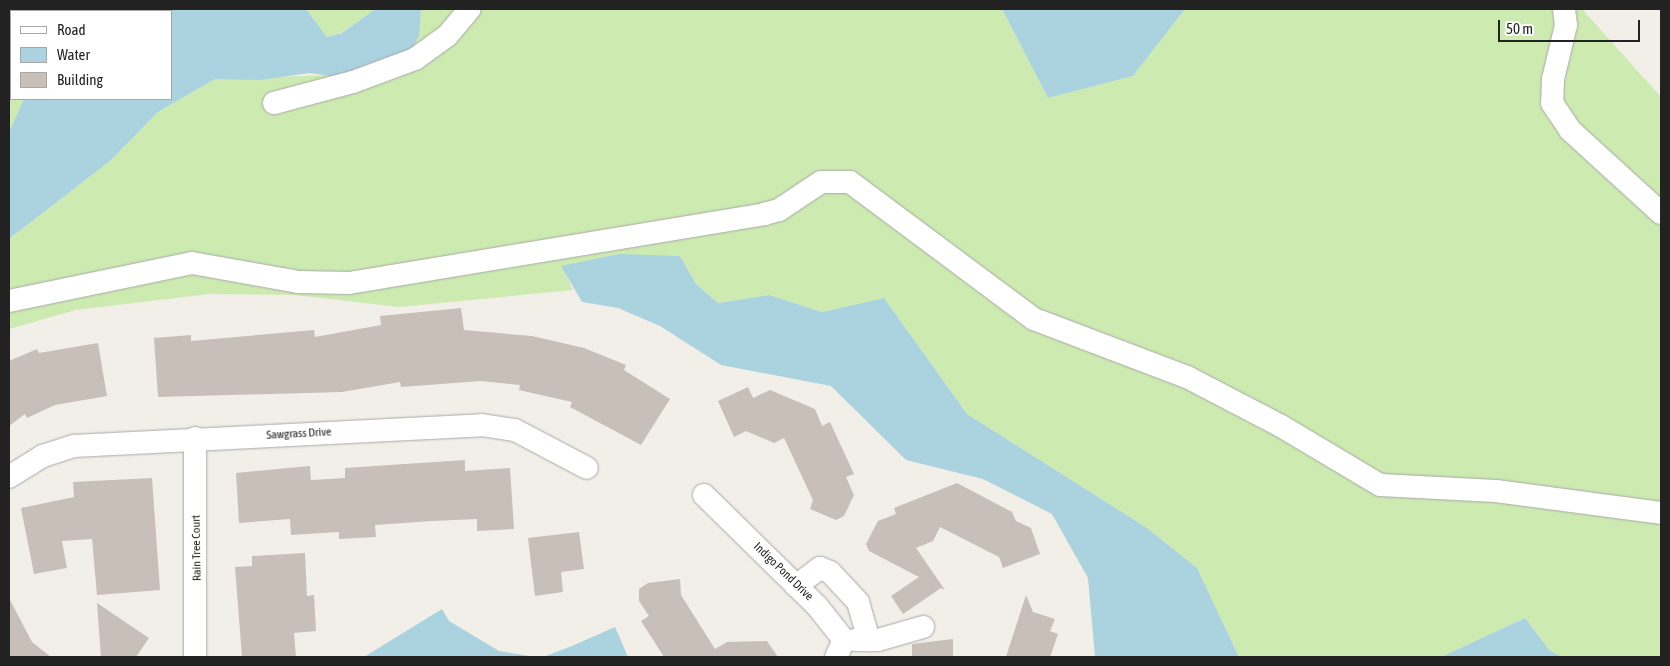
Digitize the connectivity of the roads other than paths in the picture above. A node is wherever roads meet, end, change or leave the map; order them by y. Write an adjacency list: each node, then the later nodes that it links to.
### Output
1 (470, 9): 3 (street)
2 (1564, 9): 4 (street)
3 (274, 103)
4 (1661, 213)
5 (9, 301): 10 (street)
6 (195, 438): 7 (street, Sawgrass Drive); 8 (street, Sawgrass Drive); 15 (street, Rain Tree Court)
7 (587, 468)
8 (9, 477)
9 (704, 495): 11 (street, Indigo Pond Drive)
10 (1661, 513)
11 (796, 586): 13 (street); 14 (street, Indigo Pond Drive)
12 (923, 627): 13 (street)
13 (869, 640): 14 (street)
14 (840, 649)
15 (195, 657)

